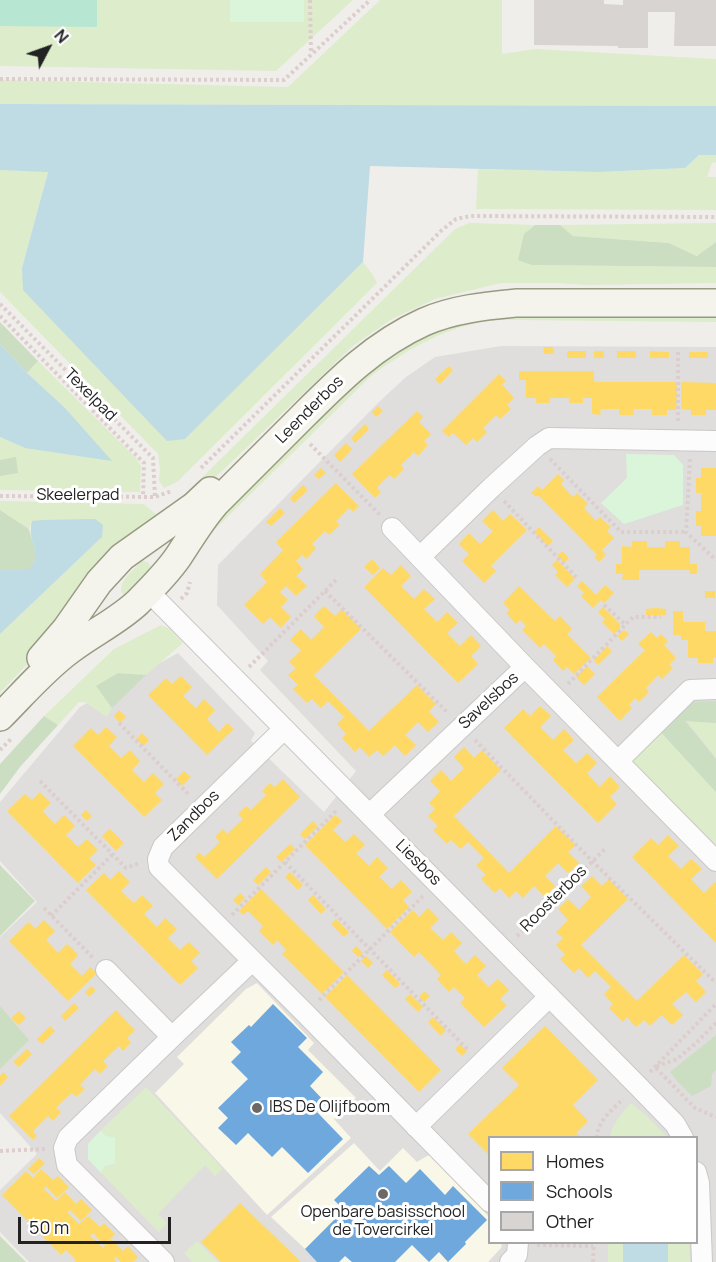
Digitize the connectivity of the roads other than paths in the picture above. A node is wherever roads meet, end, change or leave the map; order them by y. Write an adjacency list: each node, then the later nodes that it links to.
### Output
1 (716, 291): 5 (main road, Leenderbos)
2 (716, 303): 7 (main road, Leenderbos)
3 (716, 441): 6 (street)
4 (392, 528): 6 (street, Savelsbos)
5 (147, 538): 7 (main road); 8 (main road, Leenderbos)
6 (420, 557): 11 (street, Savelsbos)
7 (169, 567): 9 (main road, Leenderbos)
8 (99, 582): 10 (main road); 13 (main road, Leenderbos)
9 (148, 591): 10 (main road, Leenderbos); 15 (street, Liesbos)
10 (125, 612): 14 (main road, Leenderbos)
11 (525, 667): 16 (street); 17 (street, Savelsbos)
12 (716, 689): 16 (street)
13 (0, 700)
14 (8, 726)
15 (284, 729): 17 (street, Liesbos); 19 (street, Zandbos)
16 (618, 761): 18 (street)
17 (370, 814): 21 (street, Liesbos)
18 (716, 861)
19 (252, 961): 22 (street); 23 (street, Zandbos)
20 (106, 970): 22 (street)
21 (549, 997): 23 (street); 24 (street, Liesbos)
22 (172, 1037): 27 (street)
23 (416, 1127): 26 (street, Zandbos)
24 (682, 1136)
25 (698, 1179): 28 (street)
26 (488, 1201)
27 (164, 1262)
28 (702, 1262)

